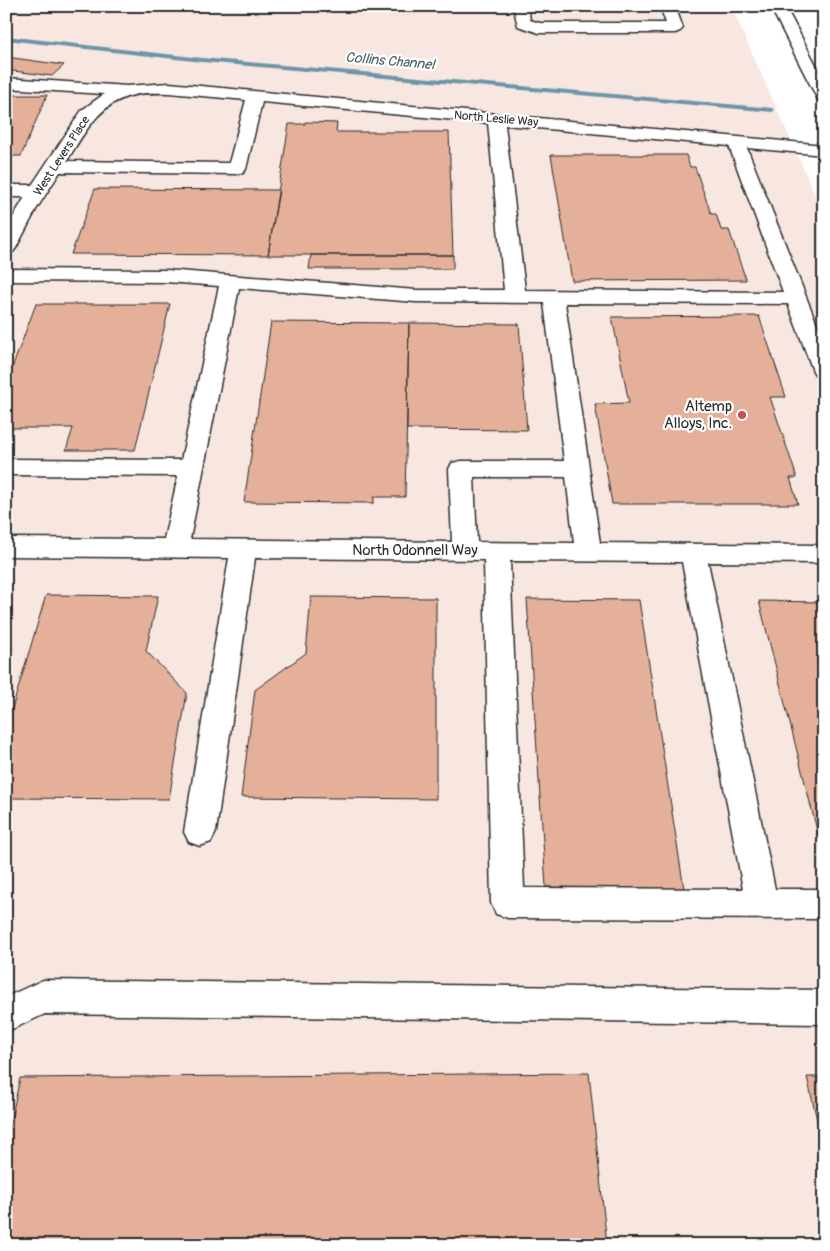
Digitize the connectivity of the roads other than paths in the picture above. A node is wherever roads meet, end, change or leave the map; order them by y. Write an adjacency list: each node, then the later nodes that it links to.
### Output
1 (520, 6): 2 (street)
2 (667, 6)
3 (778, 6): 6 (street)
4 (6, 83): 7 (street)
5 (169, 88): 7 (street, West Levers Place); 8 (street, North Leslie Way)
6 (822, 89)
7 (127, 91): 12 (street, West Levers Place)
8 (255, 97): 9 (street, North Leslie Way); 12 (street)
9 (496, 119): 10 (street, North Leslie Way); 18 (street)
10 (736, 142): 11 (street, North Leslie Way); 20 (street)
11 (824, 150)
12 (54, 166): 14 (street, West Levers Place)
13 (6, 191): 14 (street)
14 (38, 191): 15 (street, West Levers Place)
15 (9, 238)
16 (6, 275): 17 (street)
17 (230, 281): 18 (street); 23 (street)
18 (515, 296): 19 (street)
19 (554, 296): 20 (street); 24 (street)
20 (796, 298): 21 (street)
21 (824, 371)
22 (6, 467): 23 (street)
23 (192, 468): 26 (street)
24 (577, 470): 28 (street); 30 (street)
25 (6, 547): 26 (street, North Odonnell Way)
26 (176, 548): 27 (street, North Odonnell Way)
27 (242, 549): 28 (street, North Odonnell Way); 33 (street)
28 (465, 550): 29 (street, North Odonnell Way)
29 (497, 551): 30 (street, North Odonnell Way); 34 (street)
30 (588, 552): 31 (street, North Odonnell Way)
31 (693, 553): 32 (street, North Odonnell Way); 34 (street)
32 (824, 554)
33 (200, 832)
34 (762, 904): 35 (street)
35 (824, 904)
36 (824, 1007): 37 (street)
37 (6, 1015)

